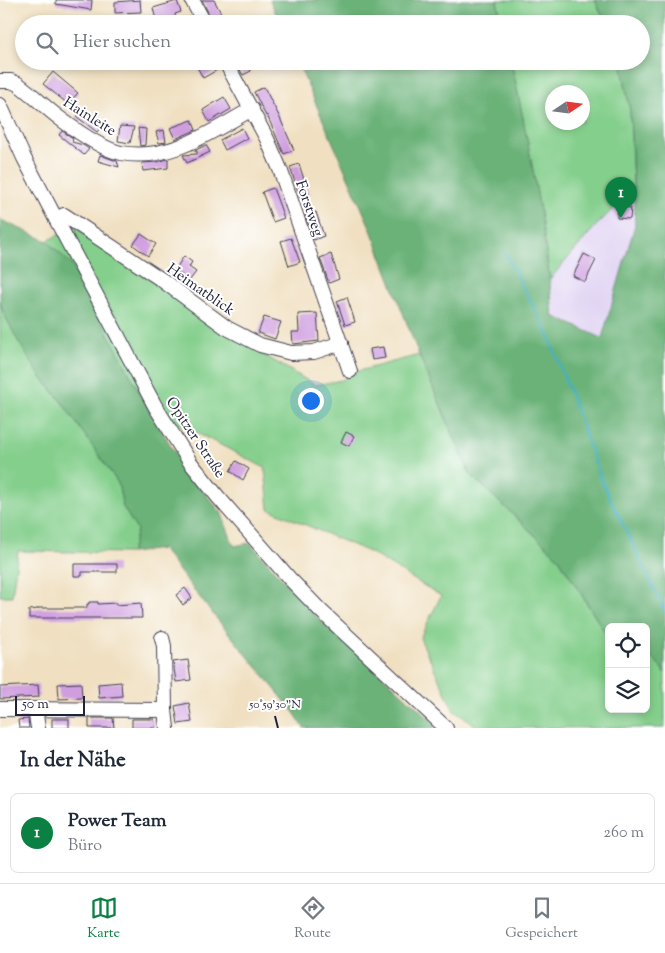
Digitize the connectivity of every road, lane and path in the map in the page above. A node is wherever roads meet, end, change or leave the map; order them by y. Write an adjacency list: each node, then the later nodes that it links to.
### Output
1 (192, 0): 2 (street)
2 (200, 15)
3 (230, 70): 6 (street, Forstweg)
4 (0, 81): 6 (street, Hainleite)
5 (0, 105): 7 (street, Opitzer Straße)
6 (252, 109): 8 (street, Forstweg)
7 (56, 219): 8 (street, Heimatblick); 16 (street, Opitzer Straße)
8 (341, 343): 9 (street, Forstweg)
9 (350, 371)
10 (162, 638): 13 (street)
11 (0, 709): 12 (street)
12 (35, 709): 13 (street); 14 (street)
13 (165, 710): 15 (street)
14 (38, 728)
15 (168, 728)
16 (446, 728)

